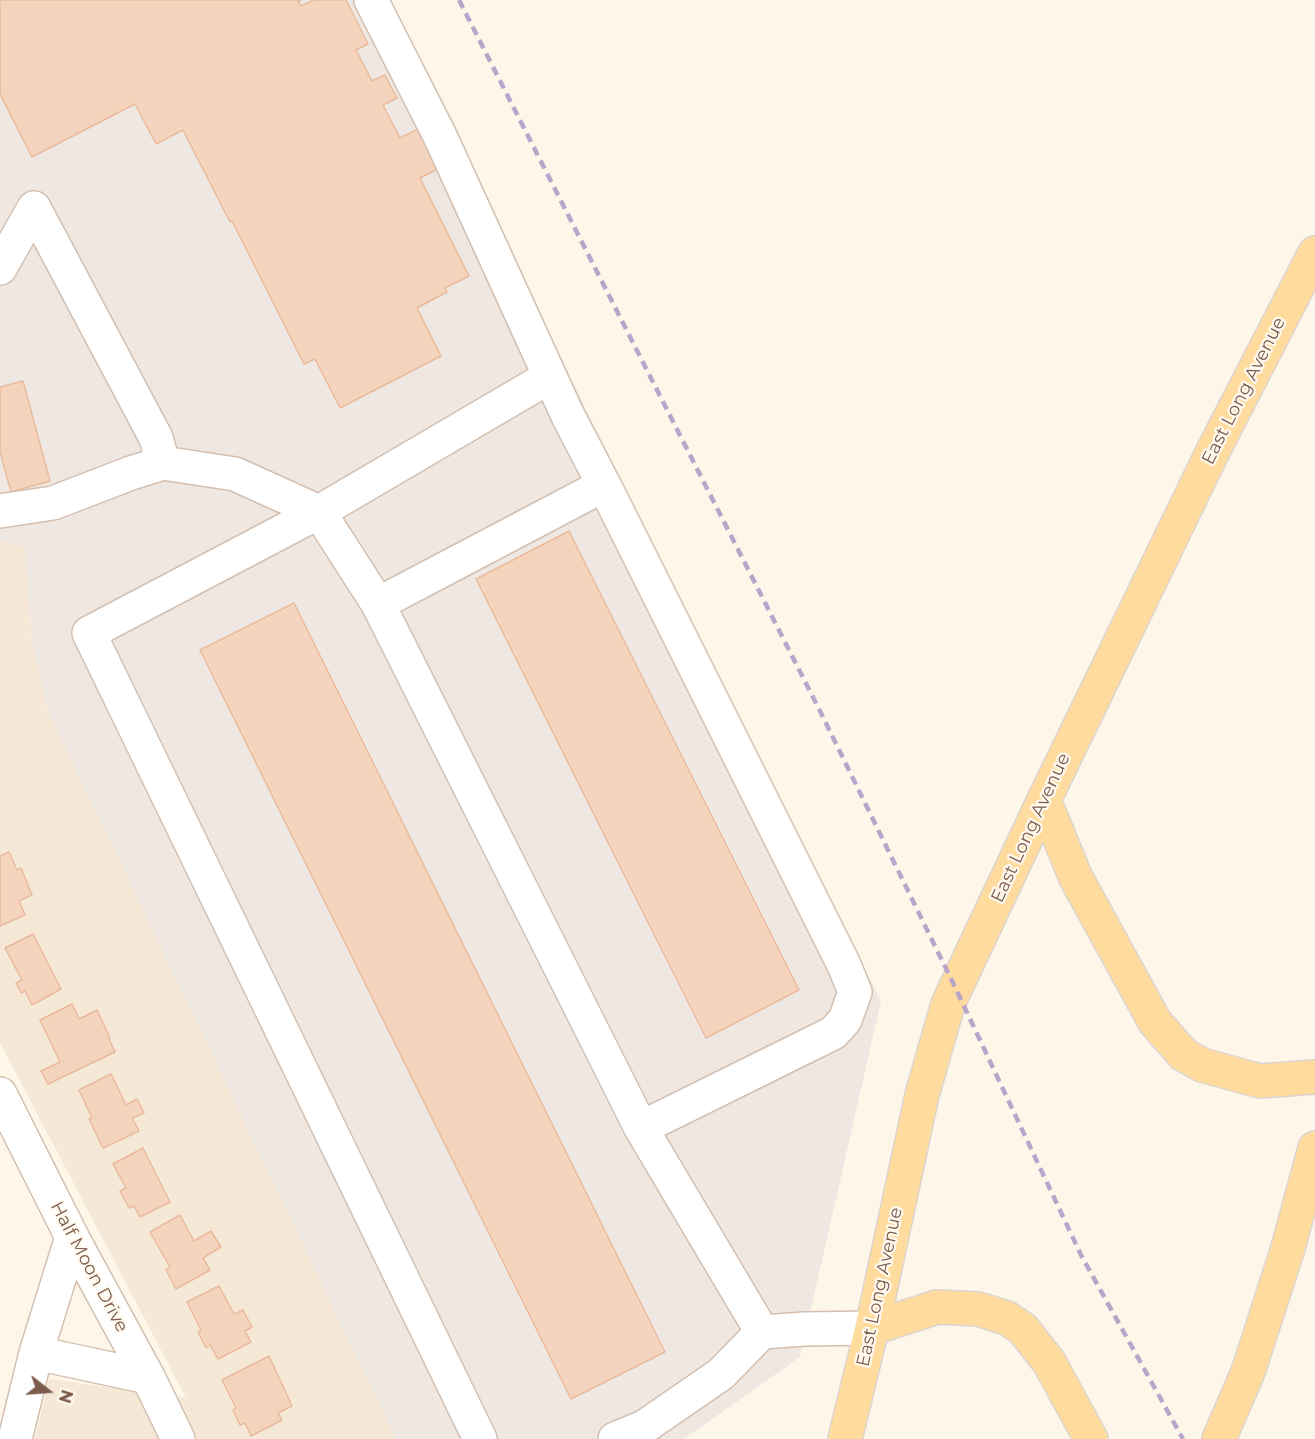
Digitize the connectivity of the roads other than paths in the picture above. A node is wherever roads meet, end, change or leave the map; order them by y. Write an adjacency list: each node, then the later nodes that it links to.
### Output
1 (370, 0): 5 (street)
2 (19, 214): 4 (street); 6 (street)
3 (1315, 253): 11 (main road, East Long Avenue)
4 (0, 268)
5 (549, 377): 7 (street); 9 (street)
6 (163, 463): 8 (street); 9 (street)
7 (604, 485): 10 (street); 14 (street)
8 (0, 511)
9 (319, 512): 10 (street); 23 (street)
10 (378, 604): 14 (street)
11 (1044, 800): 12 (main road); 17 (main road, East Long Avenue)
12 (1315, 1077)
13 (0, 1094): 16 (street, Half Moon Drive)
14 (641, 1128): 18 (street)
15 (1315, 1148): 27 (main road)
16 (72, 1237): 19 (street); 20 (street, Half Moon Drive)
17 (873, 1328): 18 (street); 25 (main road, East Long Avenue); 26 (main road)
18 (762, 1332): 24 (street)
19 (36, 1353): 20 (street); 21 (street)
20 (148, 1377): 22 (street, Half Moon Drive)
21 (15, 1439)
22 (178, 1439)
23 (480, 1439)
24 (615, 1439)
25 (845, 1439)
26 (1091, 1439)
27 (1219, 1439)

